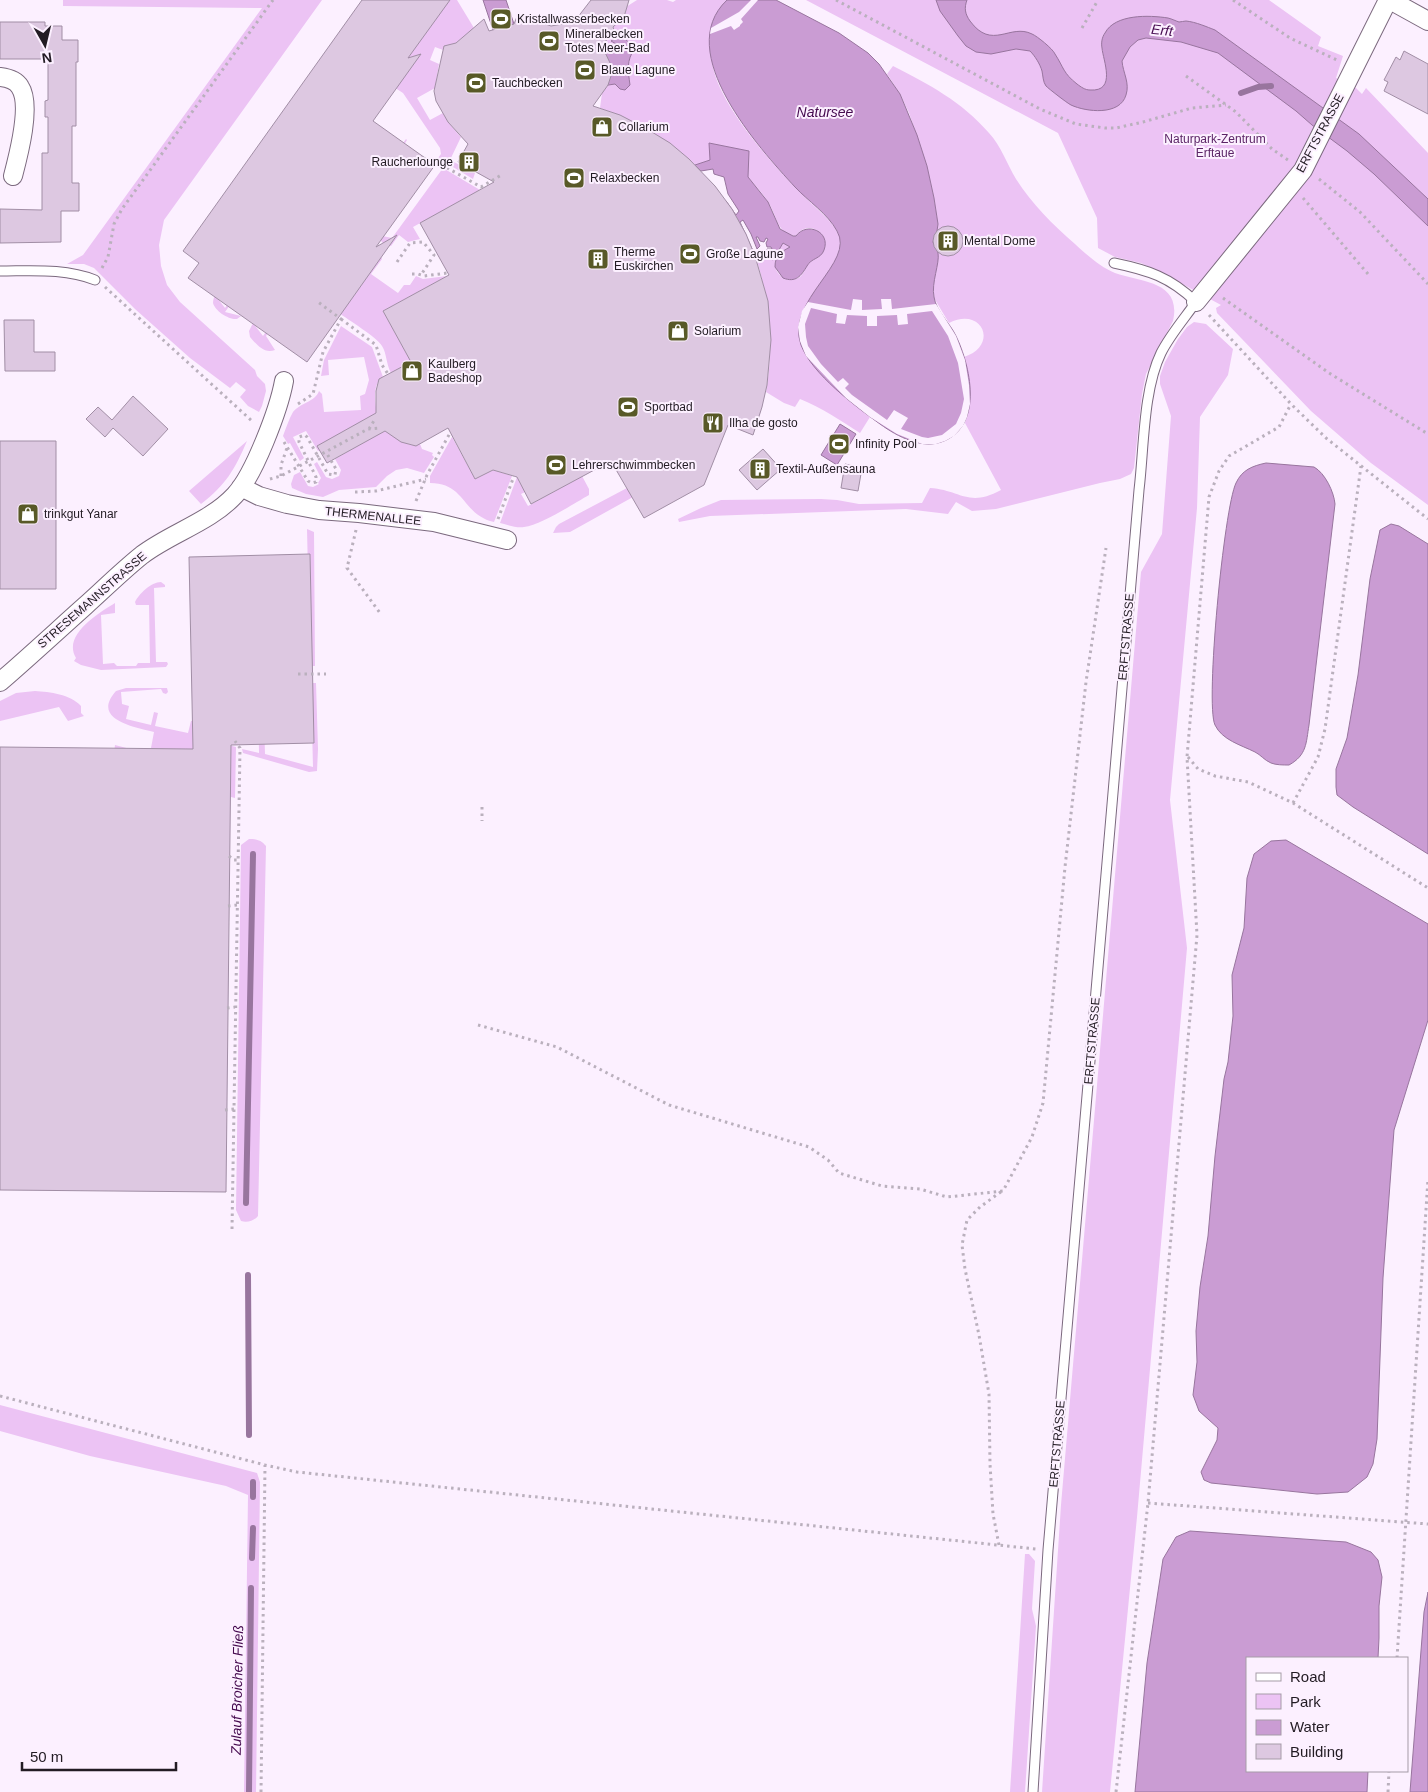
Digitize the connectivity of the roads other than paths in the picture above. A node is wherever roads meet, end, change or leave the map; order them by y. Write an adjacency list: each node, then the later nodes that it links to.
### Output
1 (1389, 0): 2 (street); 8 (street, ERFTSTRASSE)
2 (1428, 21)
3 (0, 77): 4 (street)
4 (12, 176)
5 (1114, 263): 8 (lane)
6 (0, 271): 7 (lane)
7 (95, 280)
8 (1196, 302): 13 (lane, ERFTSTRASSE)
9 (284, 381): 10 (street, STRESEMANNSTRASSE)
10 (241, 487): 11 (street, THERMENALLEE); 12 (street, STRESEMANNSTRASSE)
11 (500, 538)
12 (0, 682)
13 (1033, 1792)

